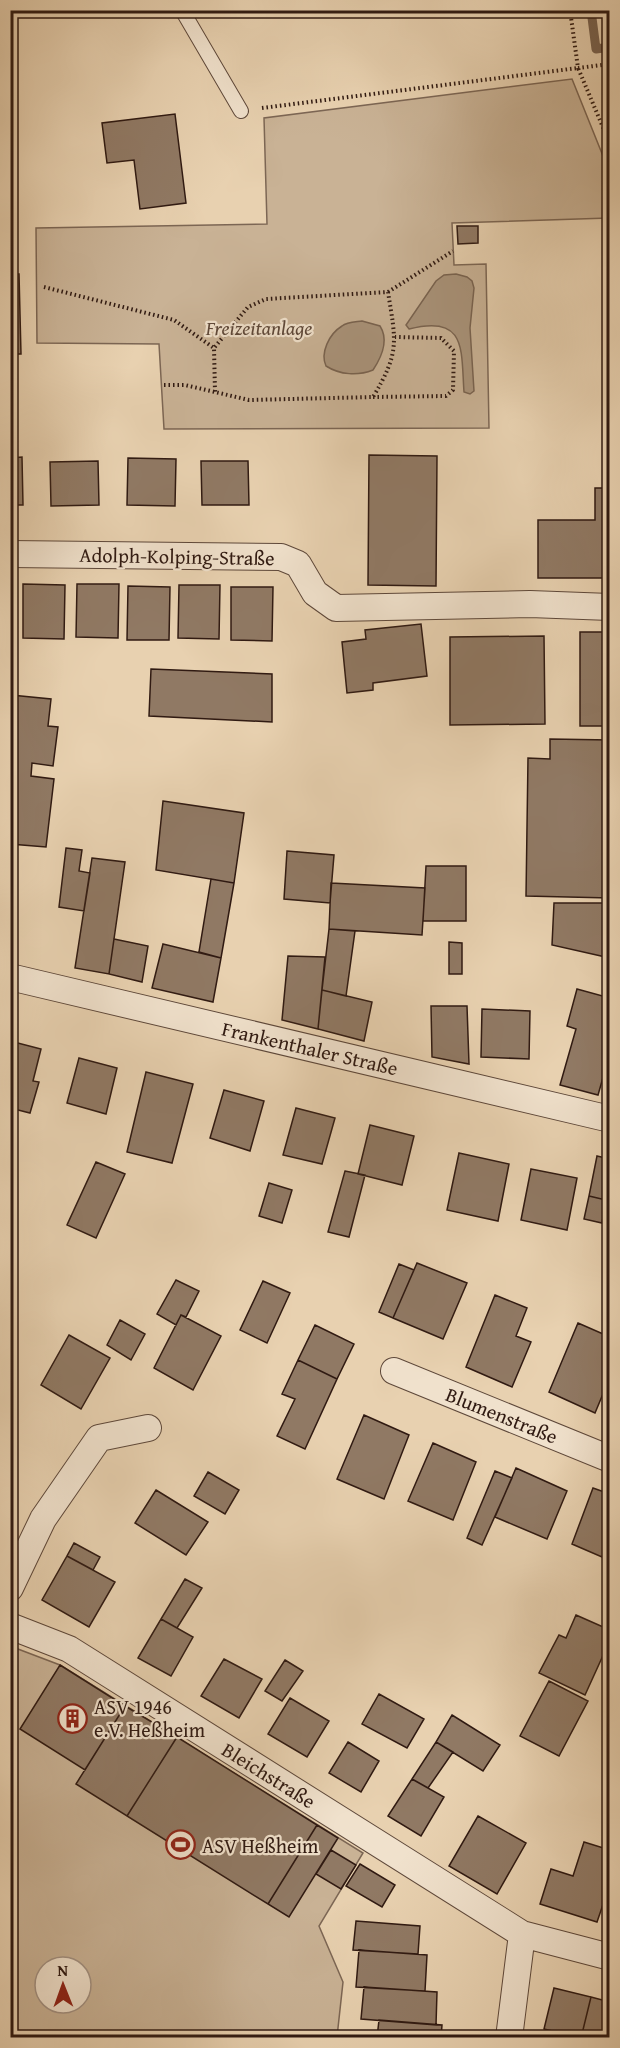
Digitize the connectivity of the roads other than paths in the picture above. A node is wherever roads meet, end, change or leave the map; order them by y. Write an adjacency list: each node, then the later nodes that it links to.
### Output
1 (182, 10): 2 (lane)
2 (241, 111)
3 (10, 554): 4 (street, Adolph-Kolping-Straße)
4 (609, 607)
5 (10, 977): 6 (street, Frankenthaler Straße)
6 (609, 1119)
7 (394, 1371): 9 (street, Blumenstraße)
8 (148, 1428): 10 (street)
9 (609, 1459)
10 (10, 1588)
11 (10, 1626): 12 (street, Bleichstraße)
12 (522, 1934): 13 (street, Bleichstraße); 14 (street)
13 (609, 1958)
14 (509, 2037)

